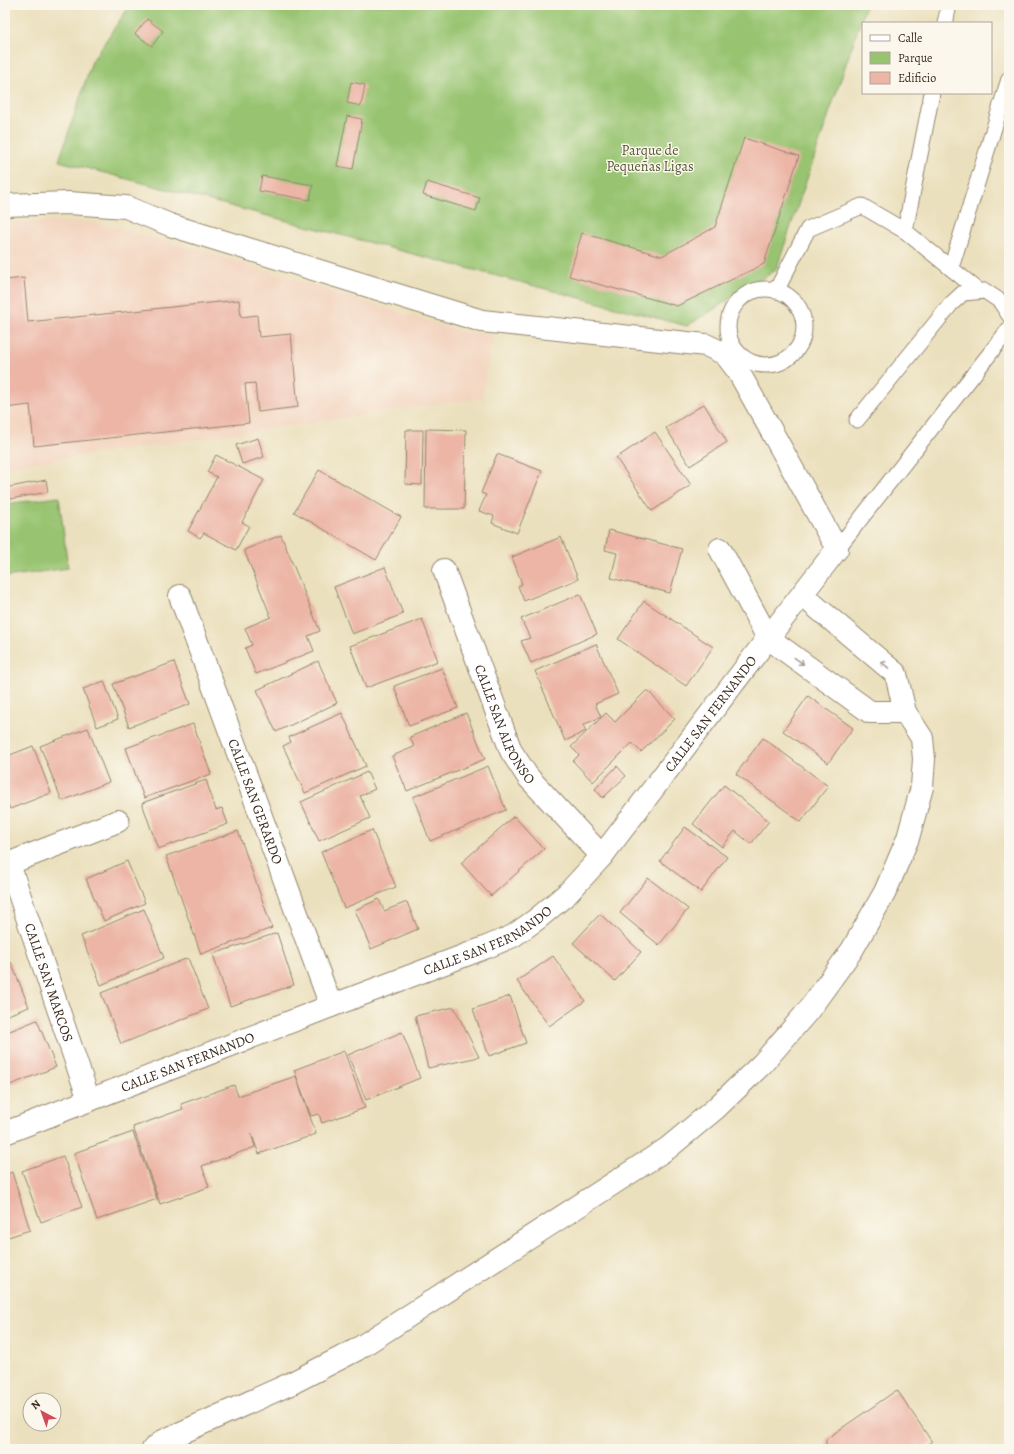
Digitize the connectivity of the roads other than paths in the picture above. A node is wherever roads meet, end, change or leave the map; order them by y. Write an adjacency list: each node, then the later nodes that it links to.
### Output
1 (949, 5): 2 (lane)
2 (945, 22)
3 (1009, 80): 7 (lane)
4 (932, 94): 6 (lane)
5 (5, 204): 12 (street)
6 (905, 231): 7 (lane); 8 (lane)
7 (951, 268): 9 (lane)
8 (776, 291): 12 (lane); 12 (lane)
9 (979, 291): 10 (lane); 13 (lane)
10 (1009, 315)
11 (1009, 329): 15 (lane)
12 (728, 349): 15 (street)
13 (857, 420)
14 (720, 549): 19 (street)
15 (837, 550): 17 (street, CALLE SAN FERNANDO)
16 (444, 570): 22 (street, CALLE SAN ALFONSO)
17 (802, 595): 19 (street, CALLE SAN FERNANDO); 20 (street, one-way to 17)
18 (180, 596): 24 (street, CALLE SAN GERARDO)
19 (768, 638): 20 (street, one-way to 20); 22 (street, CALLE SAN FERNANDO)
20 (905, 712): 27 (street)
21 (118, 821): 23 (street, CALLE SAN MARCOS)
22 (602, 856): 24 (street, CALLE SAN FERNANDO)
23 (7, 865): 25 (street, CALLE SAN MARCOS)
24 (331, 1006): 25 (street, CALLE SAN FERNANDO)
25 (89, 1100): 26 (street, CALLE SAN FERNANDO)
26 (5, 1133)
27 (153, 1449)

